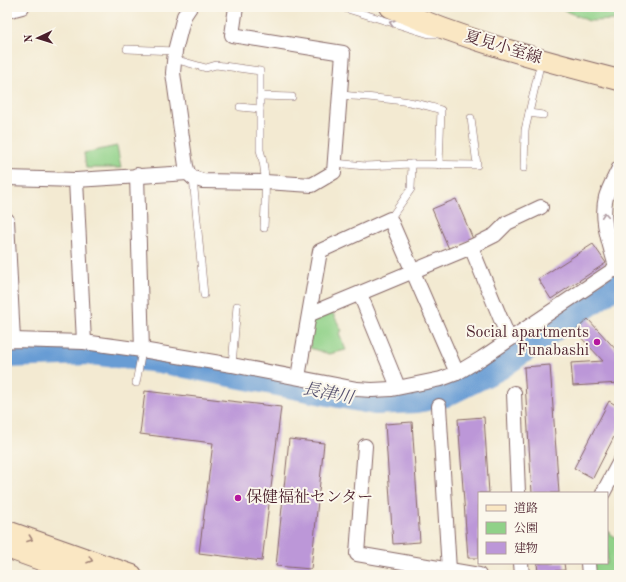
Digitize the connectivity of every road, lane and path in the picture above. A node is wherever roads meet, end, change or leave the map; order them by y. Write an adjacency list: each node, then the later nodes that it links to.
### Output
1 (22, 7): 6 (street)
2 (190, 7): 9 (street)
3 (236, 7): 12 (street)
4 (341, 7): 7 (lane, one-way to 4)
5 (390, 7): 7 (main road, 夏見小室線)
6 (7, 11)
7 (457, 34): 10 (main road, 夏見小室線)
8 (127, 49): 9 (lane)
9 (175, 55): 13 (lane); 26 (street)
10 (541, 60): 11 (main road, 夏見小室線); 17 (lane)
11 (619, 80)
12 (340, 95): 20 (street); 22 (lane)
13 (260, 96): 14 (lane); 16 (lane)
14 (292, 97)
15 (240, 107): 16 (lane)
16 (260, 109): 29 (lane)
17 (529, 113): 18 (lane); 23 (lane)
18 (543, 115)
19 (471, 118): 22 (lane)
20 (335, 163): 21 (lane); 29 (street)
21 (412, 164): 22 (lane); 31 (lane)
22 (439, 164)
23 (524, 168)
24 (619, 168): 35 (street, one-way to 24)
25 (137, 175): 26 (street); 28 (street); 44 (street)
26 (190, 176): 29 (street); 38 (lane)
27 (7, 178): 28 (street)
28 (76, 180): 43 (street)
29 (265, 182): 33 (lane)
30 (541, 207): 34 (street)
31 (390, 218): 36 (street); 40 (street)
32 (7, 220): 42 (street)
33 (264, 228)
34 (471, 247): 36 (street); 41 (street)
35 (618, 268): 41 (street)
36 (412, 272): 37 (street); 46 (street)
37 (360, 294): 40 (street); 49 (street)
38 (204, 295)
39 (238, 306): 45 (lane)
40 (310, 314): 47 (street)
41 (509, 339): 46 (street)
42 (10, 340): 43 (street)
43 (84, 342): 44 (street)
44 (142, 351): 45 (street); 48 (lane)
45 (232, 365): 47 (street)
46 (457, 373): 49 (street)
47 (298, 377): 49 (street)
48 (136, 383)
49 (398, 387)
50 (514, 393): 54 (street)
51 (439, 406): 61 (street)
52 (365, 446): 61 (street)
53 (619, 463): 55 (street)
54 (518, 492)
55 (604, 492)
56 (7, 531): 58 (main road, one-way to 58)
57 (7, 548): 58 (main road)
58 (48, 562): 62 (main road); 63 (main road, one-way to 63)
59 (522, 564): 65 (street)
60 (588, 564): 66 (street)
61 (448, 570): 64 (street)
62 (82, 575)
63 (132, 575)
64 (479, 575)
65 (522, 575)
66 (589, 575)

